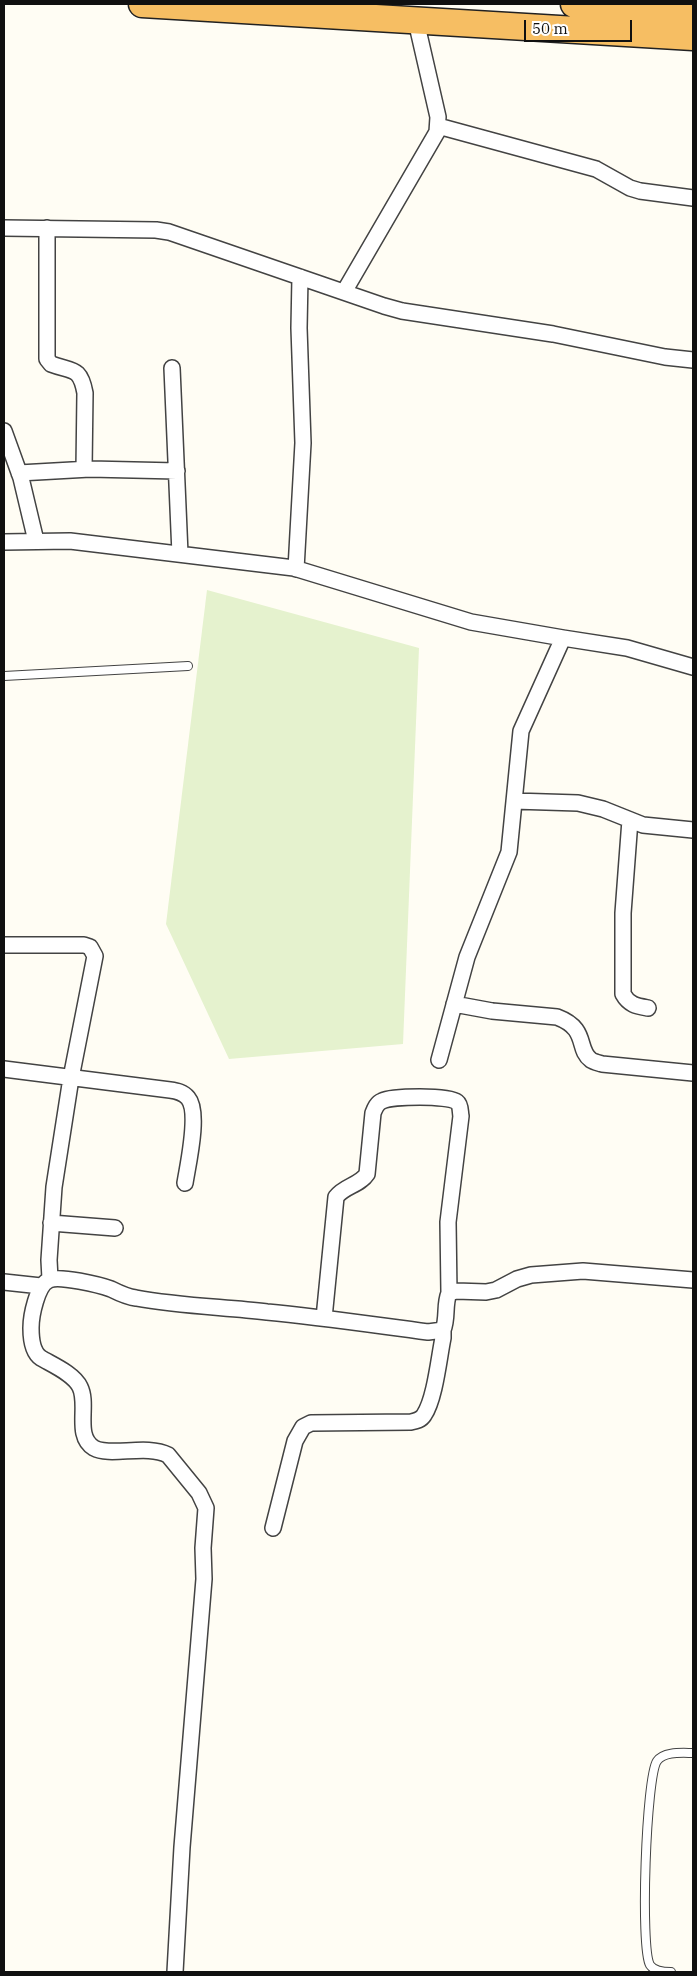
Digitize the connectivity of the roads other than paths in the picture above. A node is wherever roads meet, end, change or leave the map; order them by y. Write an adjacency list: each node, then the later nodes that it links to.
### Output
1 (142, 4): 4 (highway)
2 (574, 4): 3 (highway)
3 (693, 11)
4 (416, 21): 5 (highway); 6 (street)
5 (693, 37)
6 (438, 126): 7 (street); 11 (street)
7 (693, 198)
8 (4, 228): 9 (street)
9 (47, 228): 10 (street); 15 (street)
10 (300, 277): 11 (street); 21 (street)
11 (344, 292): 12 (street)
12 (693, 360)
13 (172, 368): 16 (street)
14 (4, 431): 17 (street)
15 (84, 469): 16 (street); 17 (street)
16 (177, 471): 20 (street)
17 (19, 473): 18 (street)
18 (36, 541): 19 (street); 20 (street)
19 (4, 542)
20 (180, 554): 21 (street)
21 (296, 569): 22 (street)
22 (563, 638): 24 (street); 26 (street)
23 (188, 666): 25 (lane)
24 (693, 667)
25 (4, 676)
26 (514, 801): 27 (street); 30 (street)
27 (630, 820): 28 (street); 31 (street)
28 (693, 830)
29 (4, 945): 35 (street)
30 (454, 1004): 32 (street); 34 (street)
31 (648, 1008)
32 (438, 1060)
33 (4, 1069): 35 (street)
34 (693, 1073)
35 (71, 1078): 36 (street); 37 (street)
36 (185, 1183)
37 (51, 1223): 38 (street); 41 (street)
38 (115, 1228)
39 (693, 1280): 42 (street)
40 (4, 1282): 41 (street)
41 (46, 1282): 43 (street); 47 (street)
42 (449, 1293): 43 (street); 44 (street)
43 (324, 1318): 44 (street)
44 (443, 1330): 45 (street)
45 (273, 1528)
46 (693, 1753): 48 (lane)
47 (175, 1972)
48 (671, 1972)

